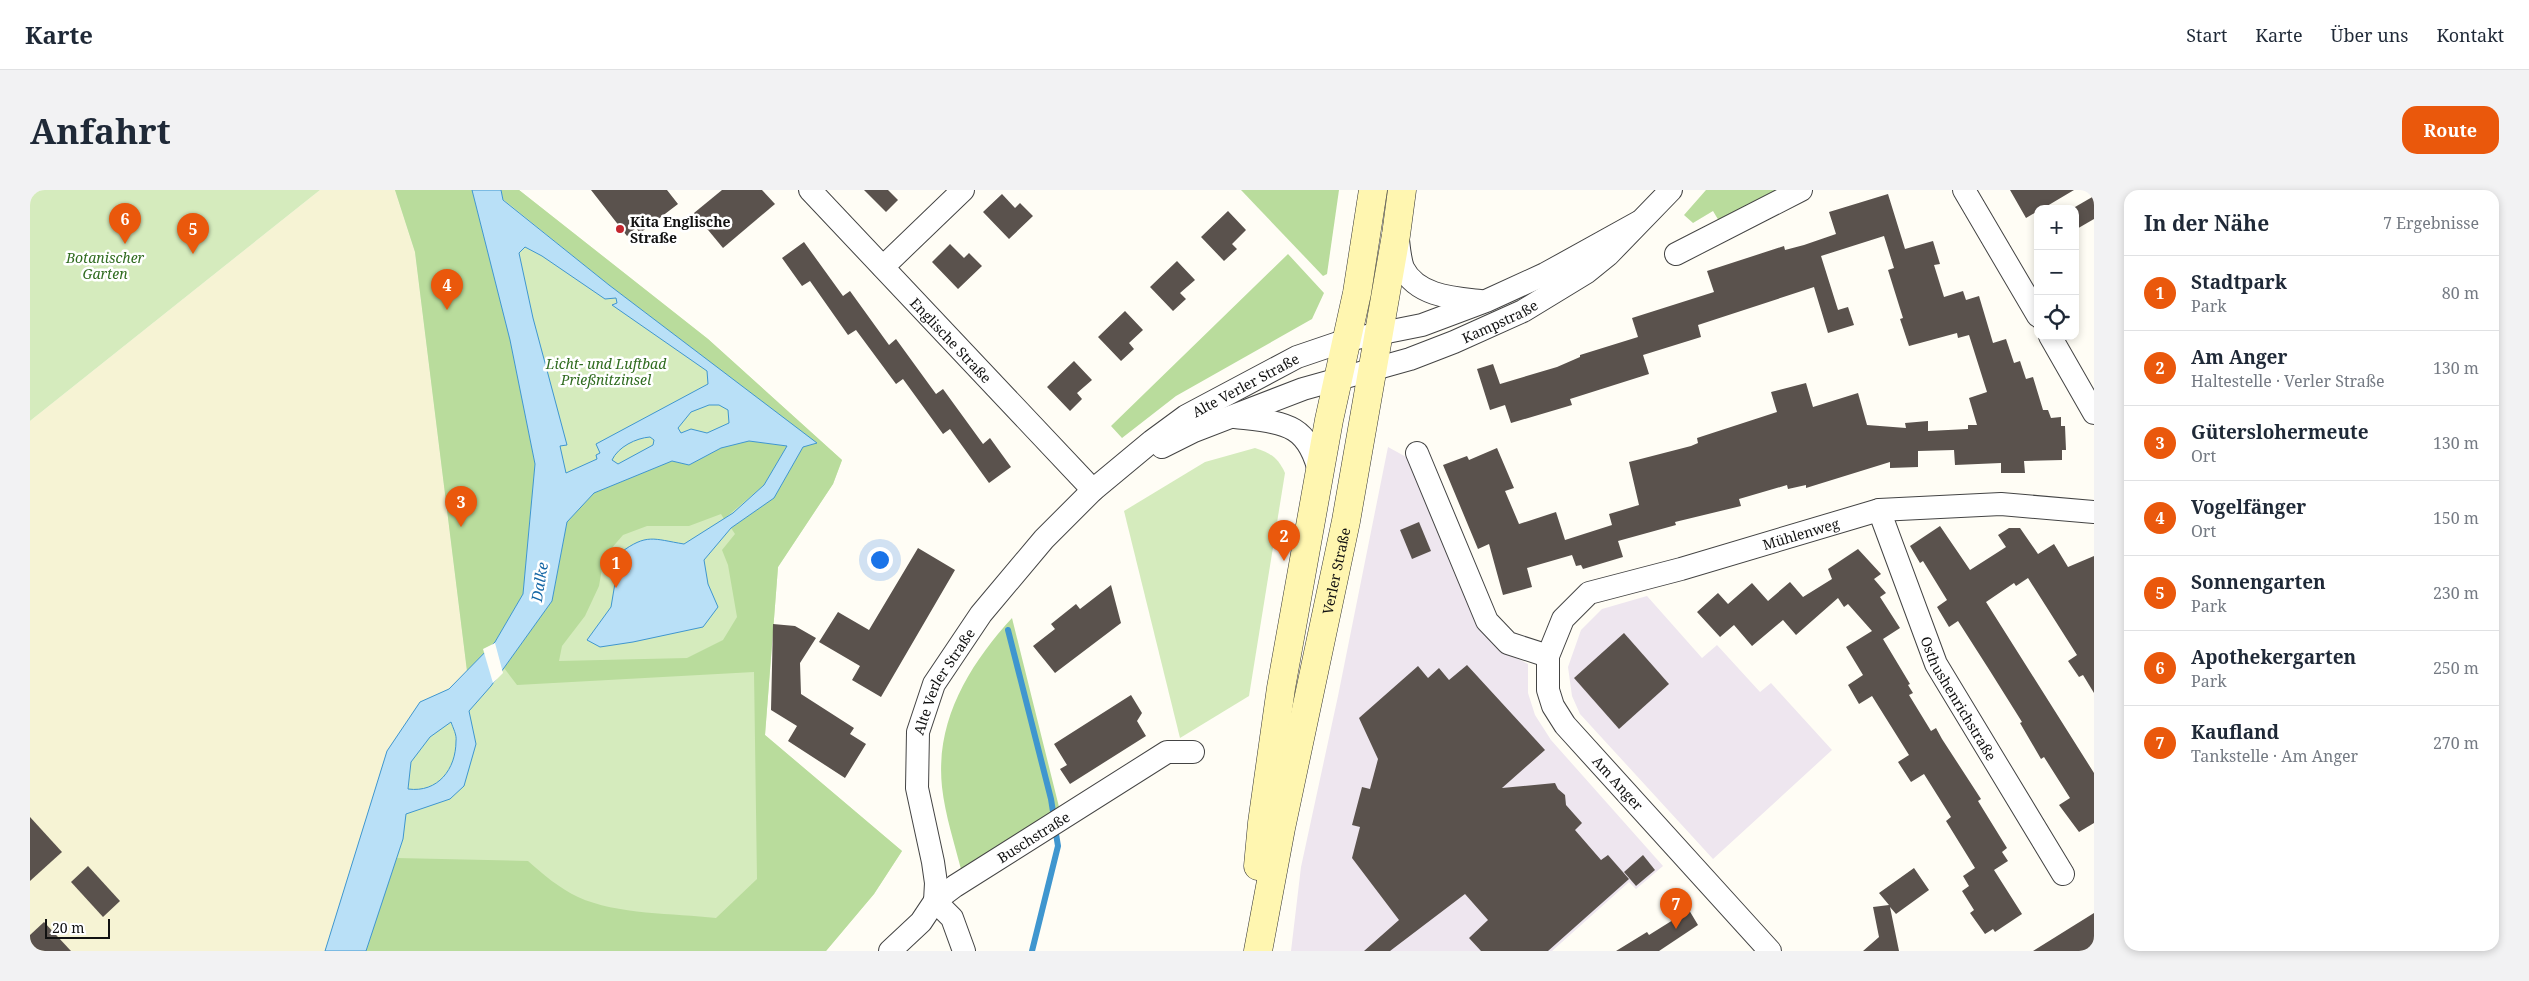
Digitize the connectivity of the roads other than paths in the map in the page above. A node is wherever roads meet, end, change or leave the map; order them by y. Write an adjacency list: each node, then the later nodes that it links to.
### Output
1 (810, 190): 11 (street, Englische Straße)
2 (963, 190): 11 (street)
3 (1373, 190): 15 (main road)
4 (1402, 190): 9 (main road, Verler Straße)
5 (1671, 190): 8 (street, Kampstraße)
6 (1802, 190): 10 (street)
7 (1964, 190): 13 (street)
8 (1639, 222): 12 (street, Kampstraße); 17 (street, Kampstraße)
9 (1396, 235): 12 (street, Kampstraße); 14 (main road, Verler Straße)
10 (1676, 254)
11 (884, 267): 24 (street, Englische Straße)
12 (1486, 301): 14 (street, Kampstraße)
13 (2034, 309)
14 (1379, 334): 15 (street, Alte Verler Straße); 17 (main road, Verler Straße)
15 (1347, 340): 18 (main road); 22 (street, Alte Verler Straße)
16 (2052, 340): 19 (street)
17 (1373, 369): 18 (street, Kampstraße); 34 (main road, Verler Straße)
18 (1338, 378): 20 (street, Alte Verler Straße); 23 (main road)
19 (2094, 413)
20 (1234, 416): 22 (street, Alte Verler Straße); 23 (street, Alte Verler Straße)
21 (1417, 453): 27 (street)
22 (1126, 464): 24 (street, Alte Verler Straße)
23 (1320, 475): 33 (main road)
24 (1093, 490): 30 (street, Alte Verler Straße)
25 (1879, 510): 26 (street, Mühlenweg); 27 (street, Mühlenweg); 29 (street, Osthushenrichstraße)
26 (2094, 512)
27 (1548, 656): 35 (street, Am Anger)
28 (1193, 752): 30 (street, Buschstraße)
29 (2063, 874)
30 (935, 901): 31 (street, Buschstraße); 32 (street)
31 (890, 951)
32 (964, 951)
33 (1252, 951)
34 (1258, 951)
35 (1770, 951)

